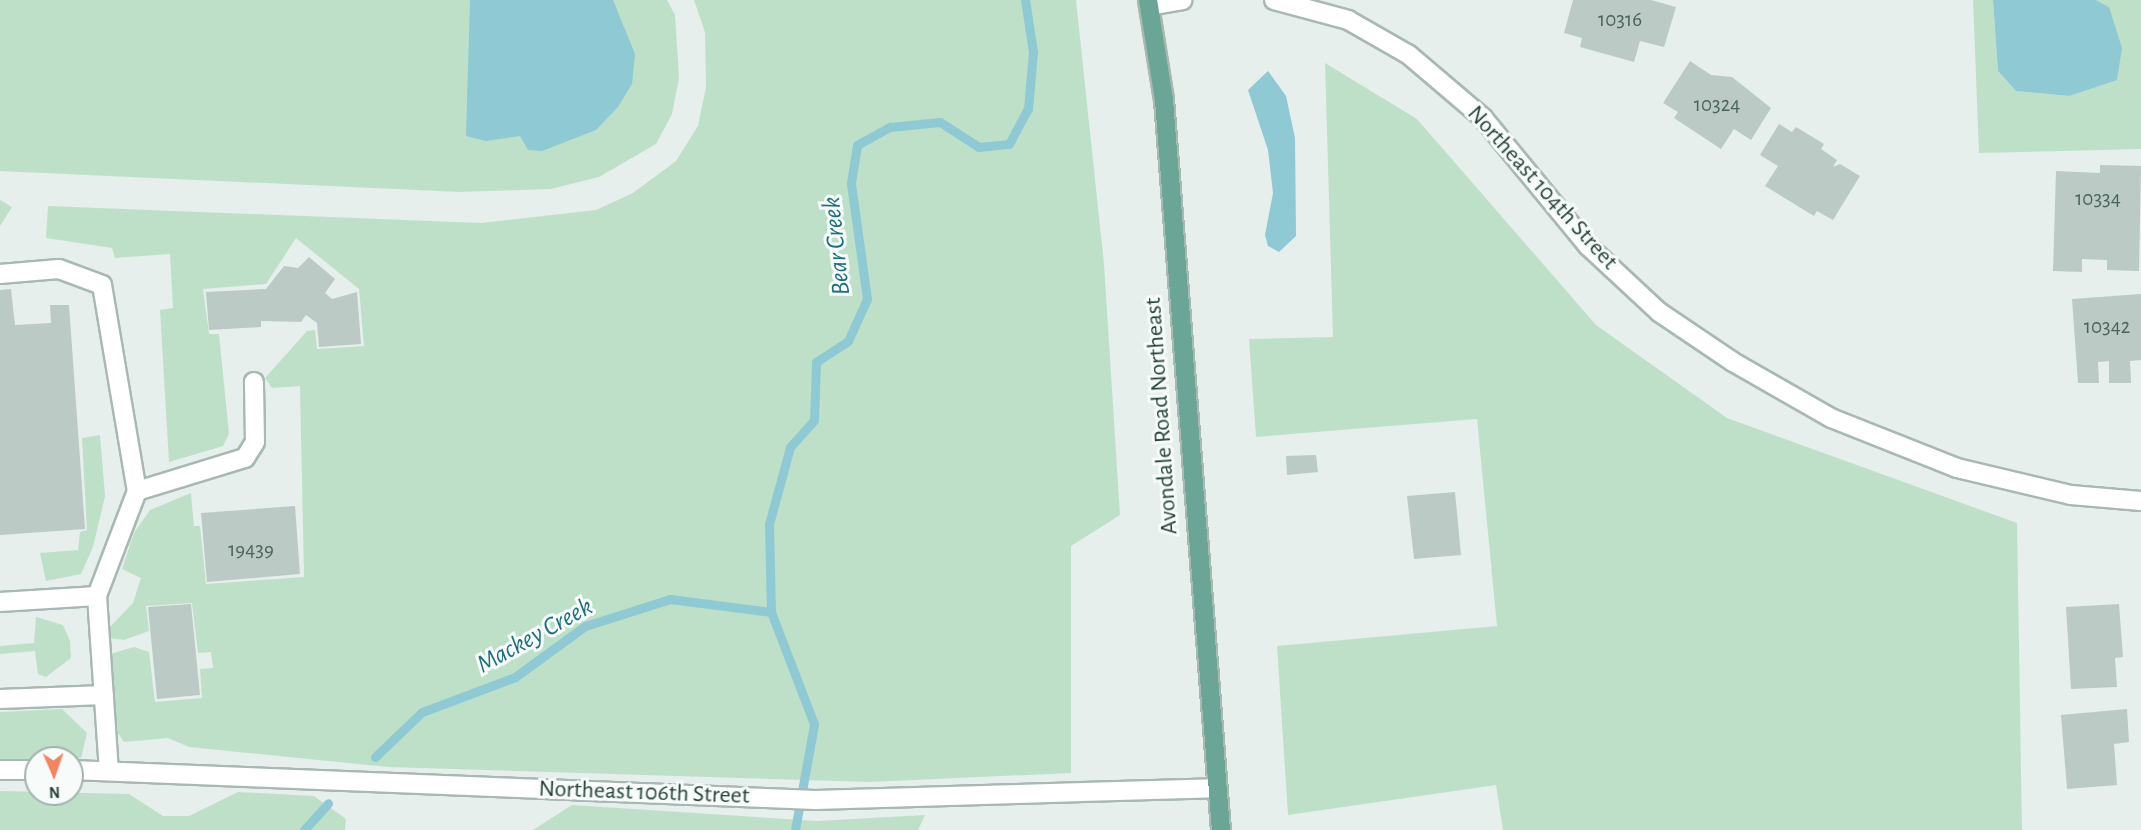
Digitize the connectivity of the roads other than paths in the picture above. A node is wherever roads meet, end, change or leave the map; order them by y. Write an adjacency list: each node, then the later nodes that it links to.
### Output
1 (1182, 0): 3 (street)
2 (1274, 0): 7 (street, Northeast 104th Street)
3 (1148, 3): 16 (main road, Avondale Road Northeast)
4 (0, 274): 6 (street)
5 (254, 382): 6 (street)
6 (137, 491): 8 (street)
7 (2141, 501)
8 (96, 596): 9 (street); 10 (street)
9 (0, 603)
10 (104, 695): 11 (street); 15 (street)
11 (0, 699)
12 (0, 770): 13 (street)
13 (24, 770)
14 (84, 770): 15 (street, Northeast 106th Street)
15 (109, 770): 16 (street, Northeast 106th Street)
16 (1215, 788): 17 (main road, Avondale Road Northeast)
17 (1221, 830)

